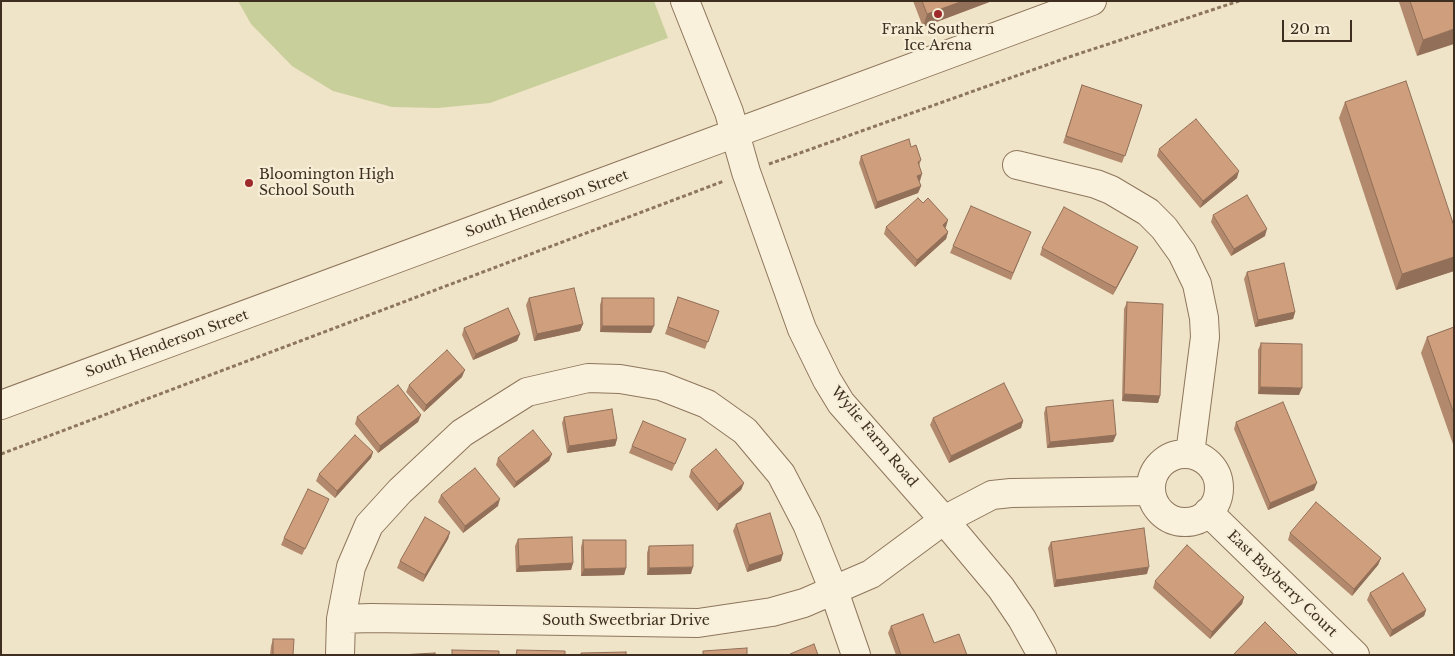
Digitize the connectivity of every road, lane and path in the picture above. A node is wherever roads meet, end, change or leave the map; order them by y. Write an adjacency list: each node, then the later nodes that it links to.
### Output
1 (685, 1): 4 (street, Wylie Farm Road)
2 (1092, 1): 4 (street, South Henderson Street)
3 (1239, 1): 6 (path)
4 (734, 135): 6 (street, Wylie Farm Road); 7 (street, South Henderson Street)
5 (1017, 165): 9 (street)
6 (746, 172): 8 (path); 12 (street, Wylie Farm Road)
7 (1, 405)
8 (1, 454)
9 (1190, 454): 10 (street); 11 (street)
10 (1151, 491): 11 (street); 12 (street, South Sweetbriar Drive)
11 (1208, 512): 18 (street, East Bayberry Court)
12 (944, 520): 13 (street, South Sweetbriar Drive); 17 (street, Wylie Farm Road)
13 (834, 592): 14 (street, South Sweetbriar Drive); 14 (street); 16 (street)
14 (341, 619): 15 (street)
15 (340, 655)
16 (856, 655)
17 (1042, 655)
18 (1355, 655)

